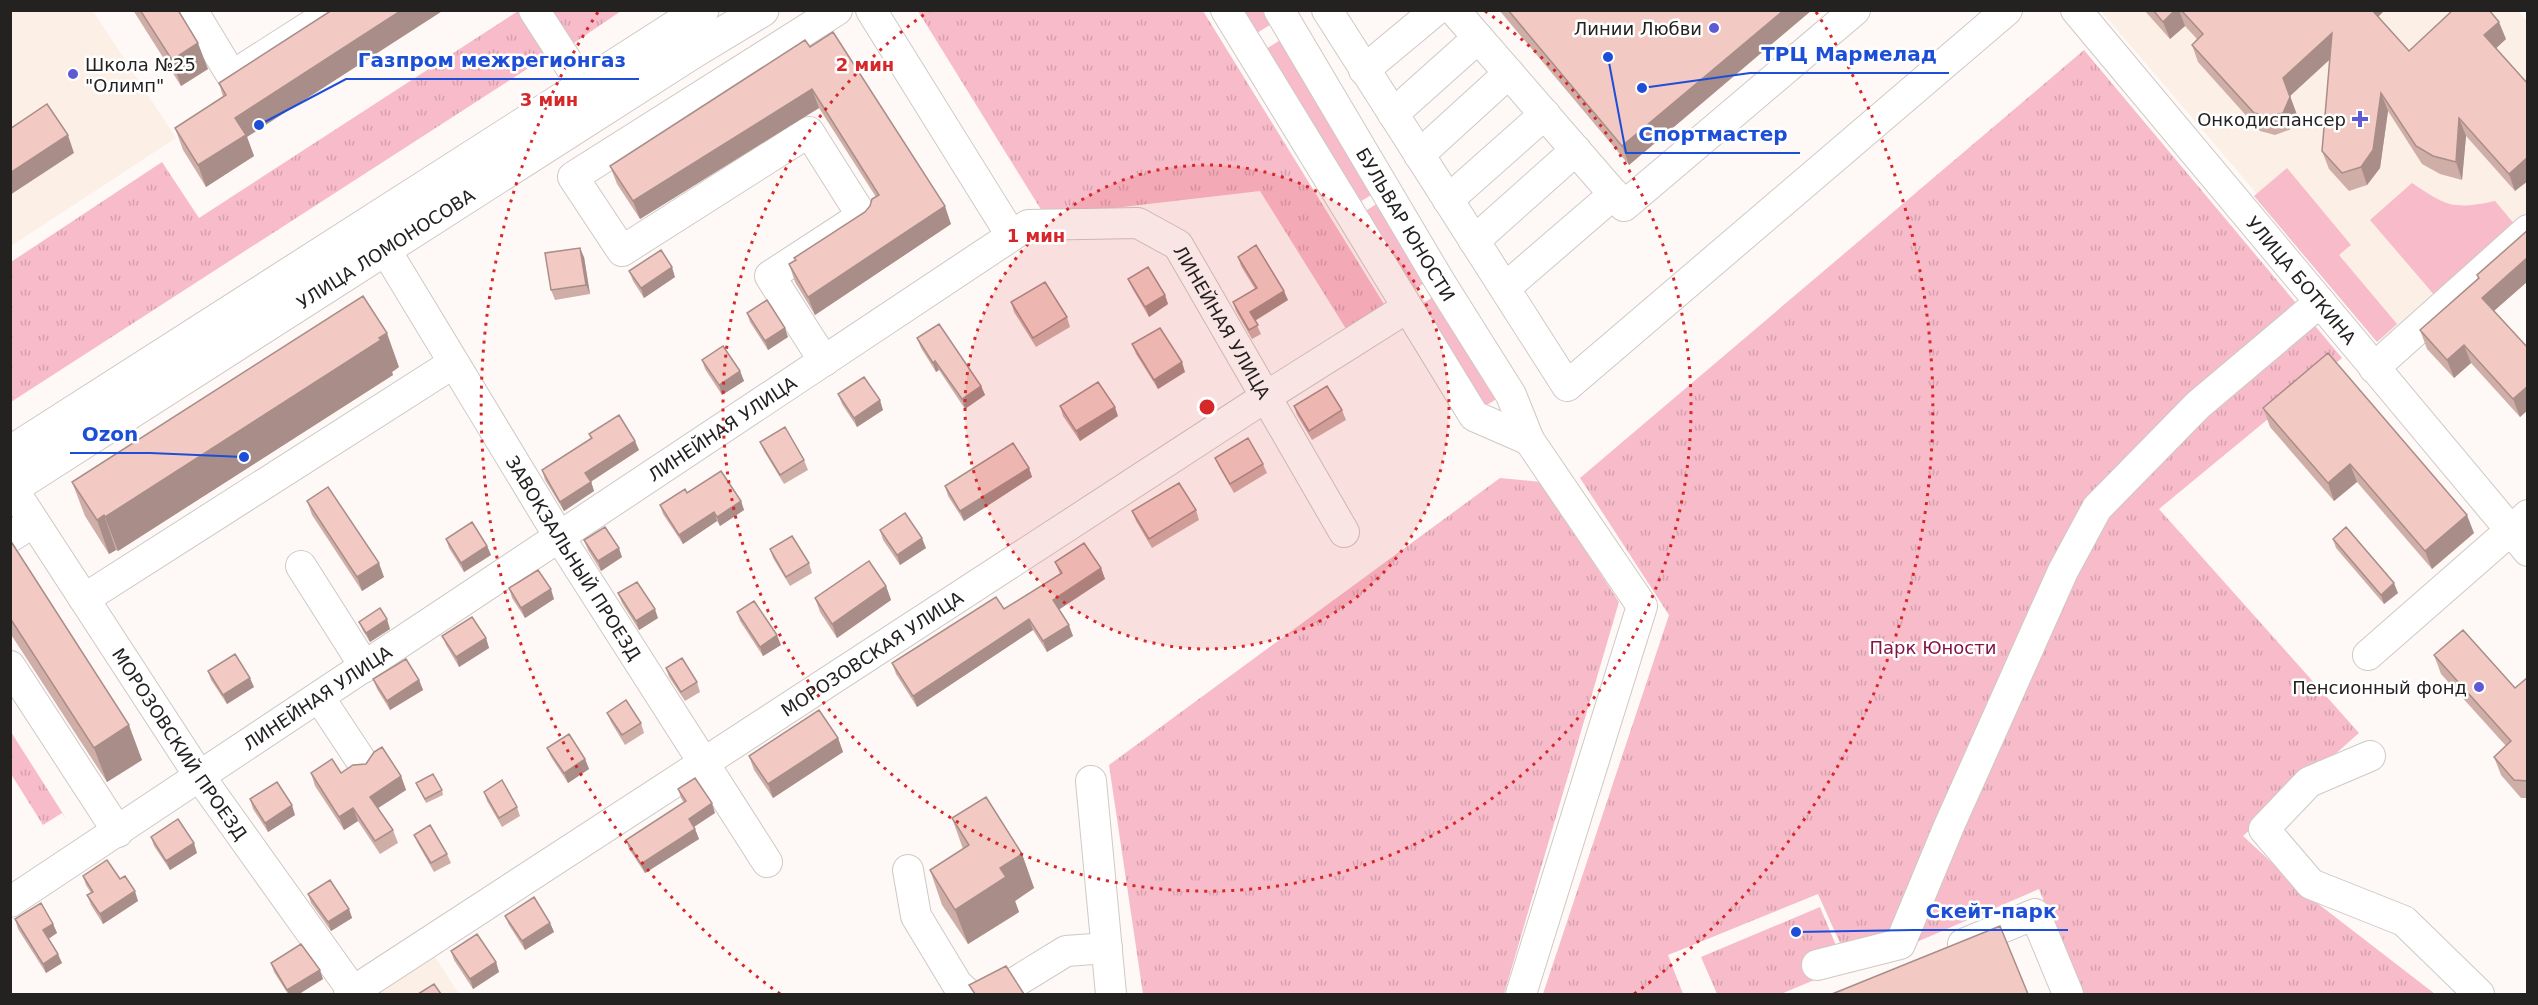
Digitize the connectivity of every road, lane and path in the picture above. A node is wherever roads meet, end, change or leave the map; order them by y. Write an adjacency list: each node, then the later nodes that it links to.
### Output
1 (192, 10): 2 (street)
2 (335, 10)
3 (534, 10): 19 (street)
4 (702, 10): 19 (main road, УЛИЦА ЛОМОНОСОВА)
5 (762, 10): 23 (main road, УЛИЦА ЛОМОНОСОВА)
6 (837, 10): 34 (street)
7 (871, 10): 28 (street)
8 (1226, 10): 38 (street)
9 (1279, 10): 38 (street, БУЛЬВАР ЮНОСТИ)
10 (1436, 10): 17 (street)
11 (1454, 10): 16 (street)
12 (1855, 10): 25 (street)
13 (2076, 10): 32 (street, УЛИЦА БОТКИНА)
14 (2002, 12): 31 (street)
15 (1337, 15): 17 (street)
16 (1478, 38): 18 (street); 20 (street)
17 (1364, 70): 20 (street)
18 (1509, 73): 21 (street); 24 (street)
19 (583, 86): 23 (main road, УЛИЦА ЛОМОНОСОВА)
20 (1393, 114): 24 (street)
21 (1545, 114): 22 (street); 26 (street)
22 (1576, 150): 25 (street); 29 (street)
23 (508, 152): 30 (main road, УЛИЦА ЛОМОНОСОВА); 39 (main road, УЛИЦА ЛОМОНОСОВА)
24 (1419, 155): 26 (street)
25 (1614, 194): 31 (street)
26 (1448, 200): 29 (street)
27 (2528, 230): 36 (street)
28 (1011, 235): 34 (street, ЛИНЕЙНАЯ УЛИЦА); 37 (street, ЛИНЕЙНАЯ УЛИЦА)
29 (1474, 240): 31 (street)
30 (385, 249): 35 (street, ЗАВОКЗАЛЬНЫЙ ПРОЕЗД); 40 (main road, УЛИЦА ЛОМОНОСОВА)
31 (1504, 288)
32 (2320, 302): 36 (street, УЛИЦА БОТКИНА); 61 (street)
33 (1397, 314): 37 (street, МОРОЗОВСКАЯ УЛИЦА)
34 (824, 361): 44 (street, ЛИНЕЙНАЯ УЛИЦА)
35 (452, 364): 44 (street, ЗАВОКЗАЛЬНЫЙ ПРОЕЗД); 46 (street)
36 (2374, 368): 43 (street, УЛИЦА БОТКИНА)
37 (1267, 396): 42 (street, ЛИНЕЙНАЯ УЛИЦА); 53 (street, МОРОЗОВСКАЯ УЛИЦА)
38 (1529, 440): 67 (street, БУЛЬВАР ЮНОСТИ)
39 (10, 453)
40 (11, 489): 41 (street, МОРОЗОВСКИЙ ПРОЕЗД)
41 (22, 530): 46 (street, МОРОЗОВСКИЙ ПРОЕЗД)
42 (1344, 532)
43 (2522, 532): 47 (street)
44 (560, 538): 49 (street, ЛИНЕЙНАЯ УЛИЦА); 53 (street, ЗАВОКЗАЛЬНЫЙ ПРОЕЗД)
45 (301, 566): 49 (street)
46 (84, 599): 54 (street, МОРОЗОВСКИЙ ПРОЕЗД)
47 (2368, 656)
48 (10, 666): 56 (street)
49 (364, 667): 50 (street, ЛИНЕЙНАЯ УЛИЦА)
50 (319, 697): 52 (street); 54 (street, ЛИНЕЙНАЯ УЛИЦА)
51 (2370, 756): 69 (street)
52 (362, 762)
53 (704, 764): 57 (street, ЗАВОКЗАЛЬНЫЙ ПРОЕЗД); 63 (street, МОРОЗОВСКАЯ УЛИЦА)
54 (200, 777): 56 (street, ЛИНЕЙНАЯ УЛИЦА); 63 (street, МОРОЗОВСКИЙ ПРОЕЗД)
55 (1090, 781): 60 (street)
56 (118, 832): 59 (street, ЛИНЕЙНАЯ УЛИЦА)
57 (767, 862)
58 (908, 870): 64 (street)
59 (10, 902)
60 (1107, 948): 65 (street); 66 (street)
61 (1817, 965)
62 (1884, 977): 68 (street)
63 (353, 994)
64 (968, 994)
65 (996, 994)
66 (1111, 994)
67 (1521, 994)
68 (2068, 994)
69 (2479, 994)

